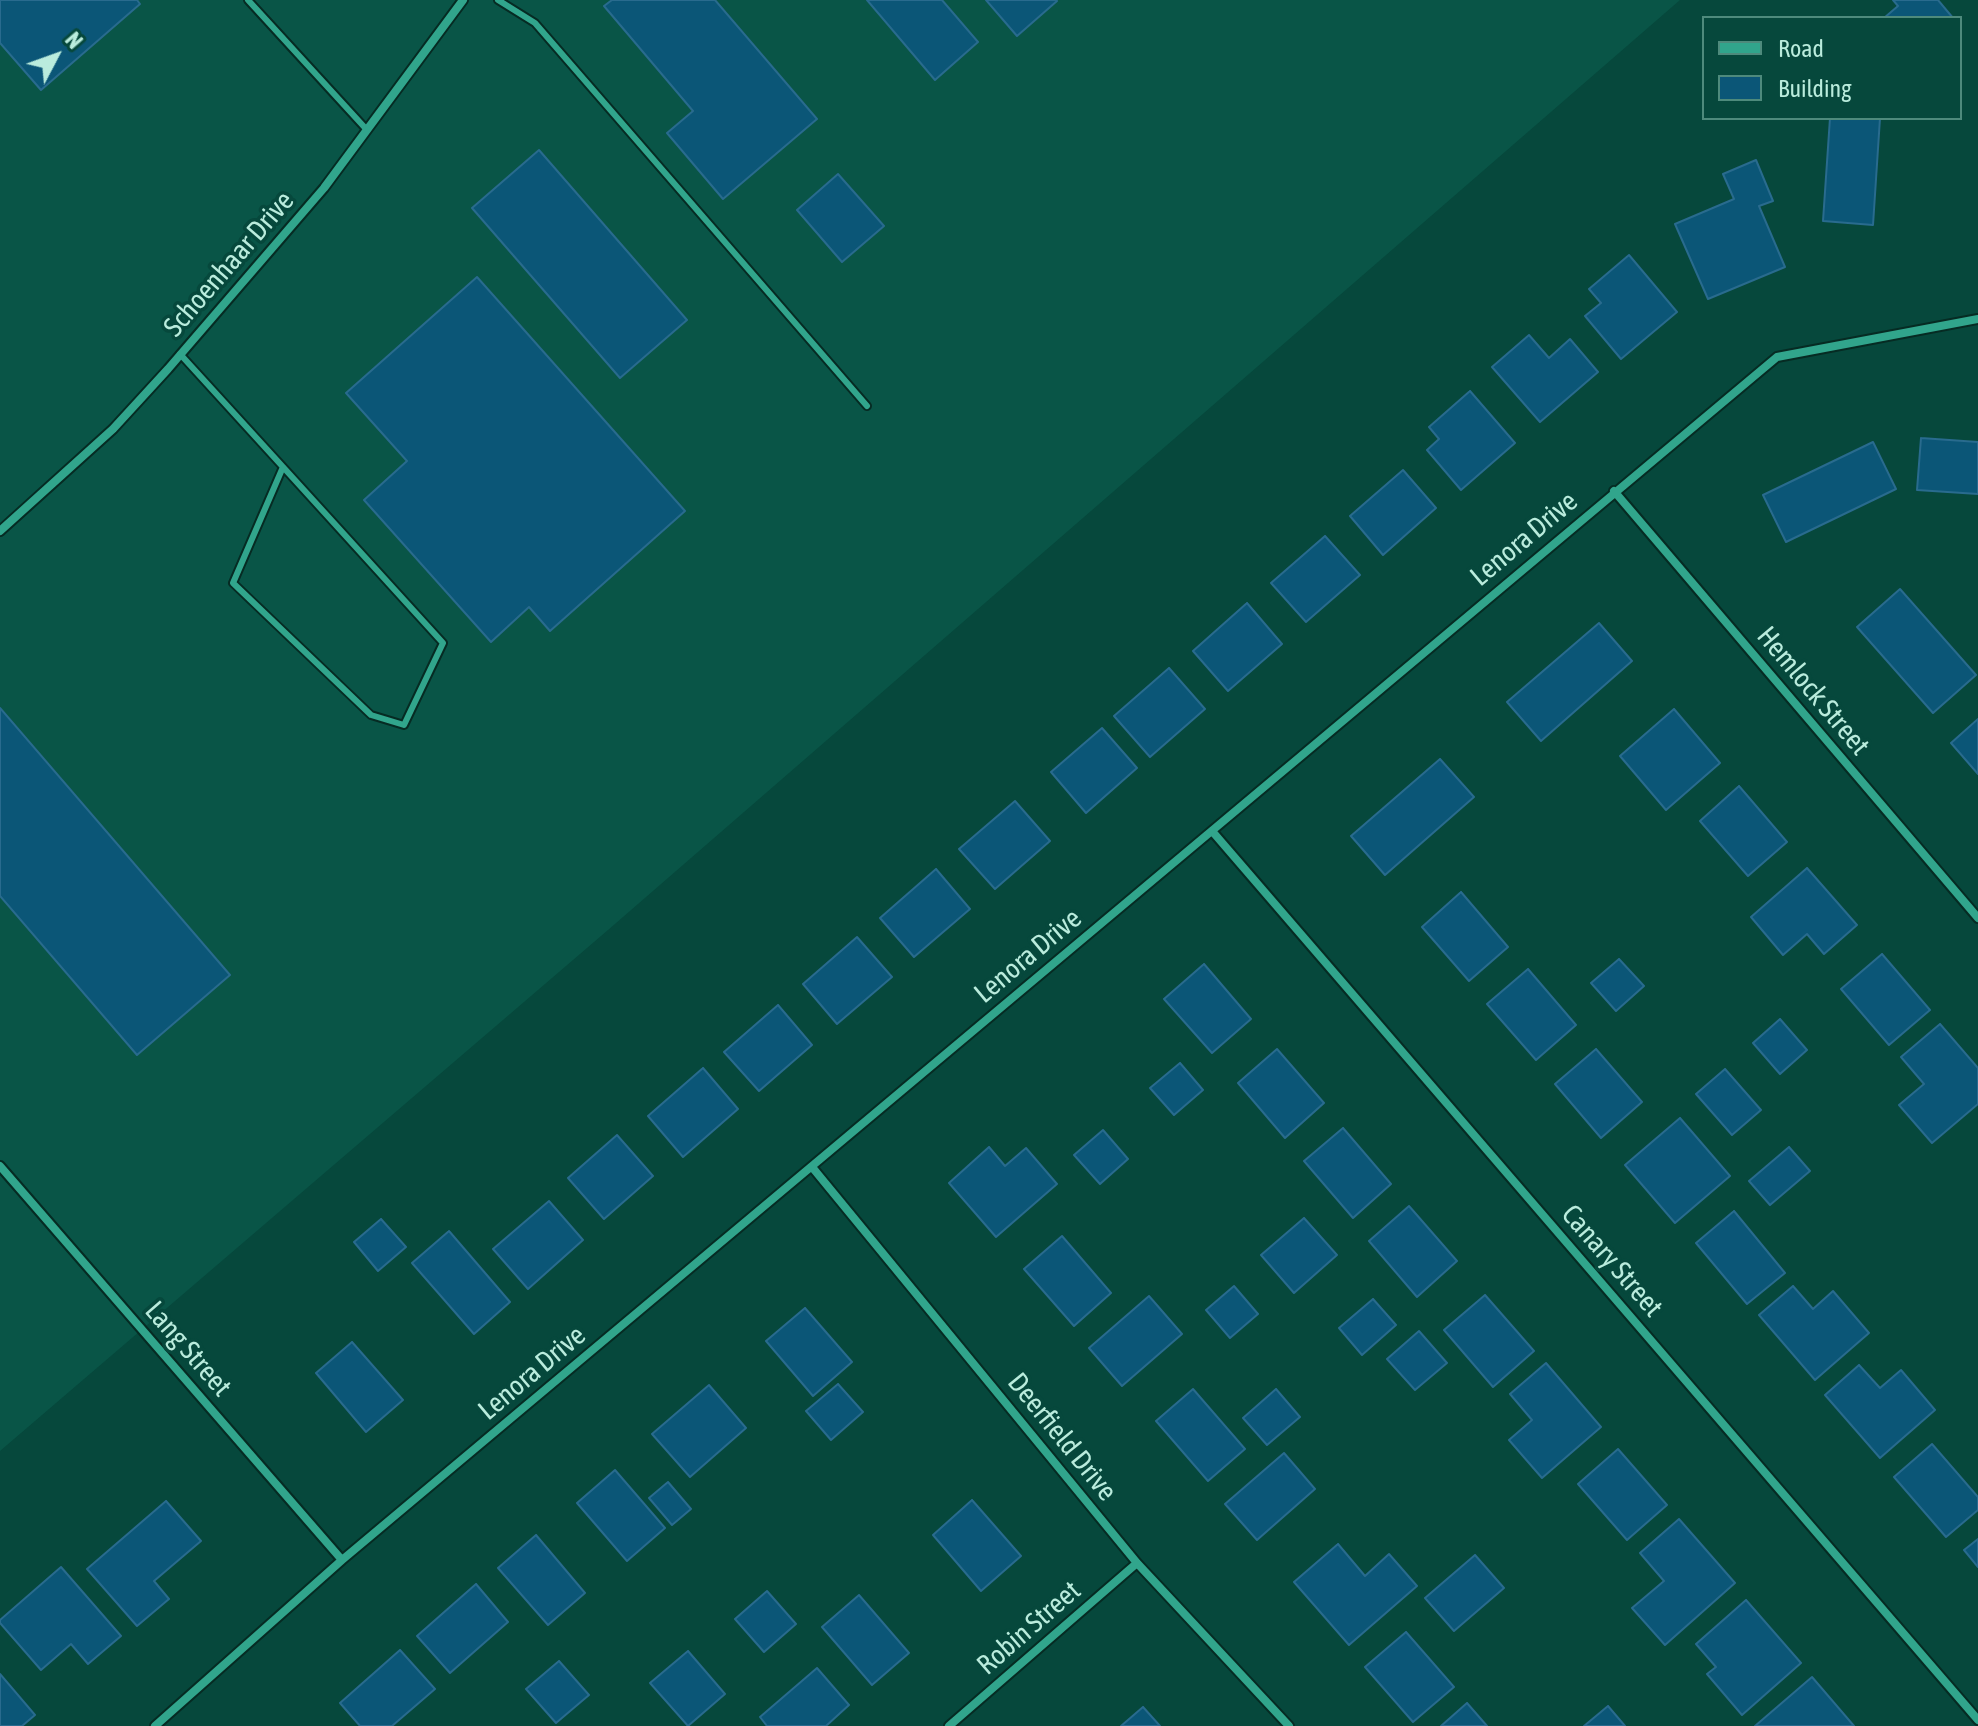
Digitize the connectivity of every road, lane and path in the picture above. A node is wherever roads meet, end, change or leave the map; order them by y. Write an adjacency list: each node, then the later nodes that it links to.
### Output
1 (248, 0): 4 (lane)
2 (463, 0): 4 (street, Schoenhaar Drive)
3 (498, 0): 7 (lane)
4 (367, 130): 6 (street, Schoenhaar Drive)
5 (1978, 319): 9 (street, Lenora Drive)
6 (180, 354): 8 (lane); 10 (street, Schoenhaar Drive)
7 (867, 406)
8 (283, 467): 8 (lane)
9 (1614, 491): 11 (street, Lenora Drive); 12 (street, Hemlock Street)
10 (0, 531)
11 (1212, 831): 14 (street, Lenora Drive); 17 (street, Canary Street)
12 (1978, 918)
13 (0, 1166): 15 (street, Lang Street)
14 (812, 1167): 15 (street, Lenora Drive); 16 (street, Deerfield Drive)
15 (342, 1560): 18 (street, Lenora Drive)
16 (1137, 1563): 19 (street, Robin Street); 20 (street, Deerfield Drive)
17 (1978, 1720)
18 (155, 1726)
19 (949, 1726)
20 (1289, 1726)

